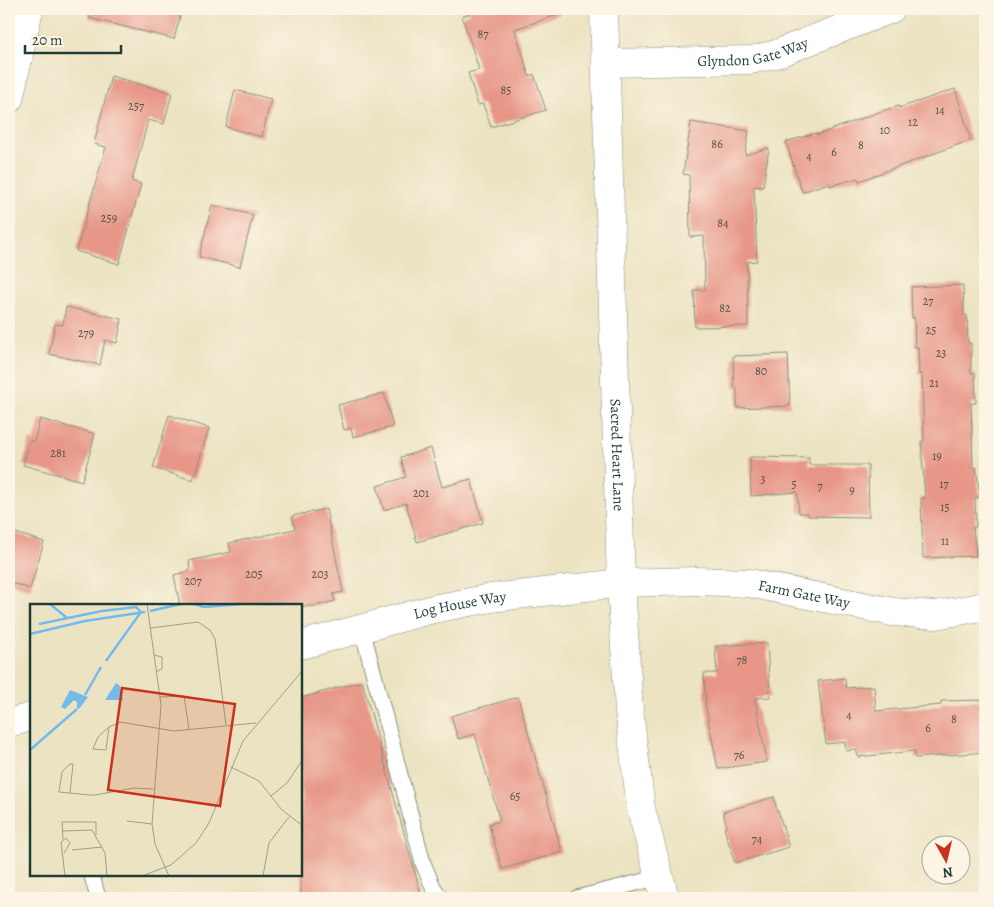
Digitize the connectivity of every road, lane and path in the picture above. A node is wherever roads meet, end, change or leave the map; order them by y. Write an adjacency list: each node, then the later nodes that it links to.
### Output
1 (29, 9): 5 (street)
2 (604, 9): 4 (street, Sacred Heart Lane)
3 (891, 9): 4 (street, Glyndon Gate Way)
4 (606, 63): 6 (street, Sacred Heart Lane)
5 (9, 99)
6 (621, 583): 7 (street, Farm Gate Way); 8 (street, Log House Way); 13 (street, Sacred Heart Lane)
7 (985, 605)
8 (362, 629): 9 (street, Log House Way); 15 (lane)
9 (302, 645)
10 (30, 718): 11 (street)
11 (9, 723)
12 (92, 877): 14 (lane)
13 (663, 887): 16 (lane)
14 (98, 898)
15 (441, 898)
16 (577, 898)

